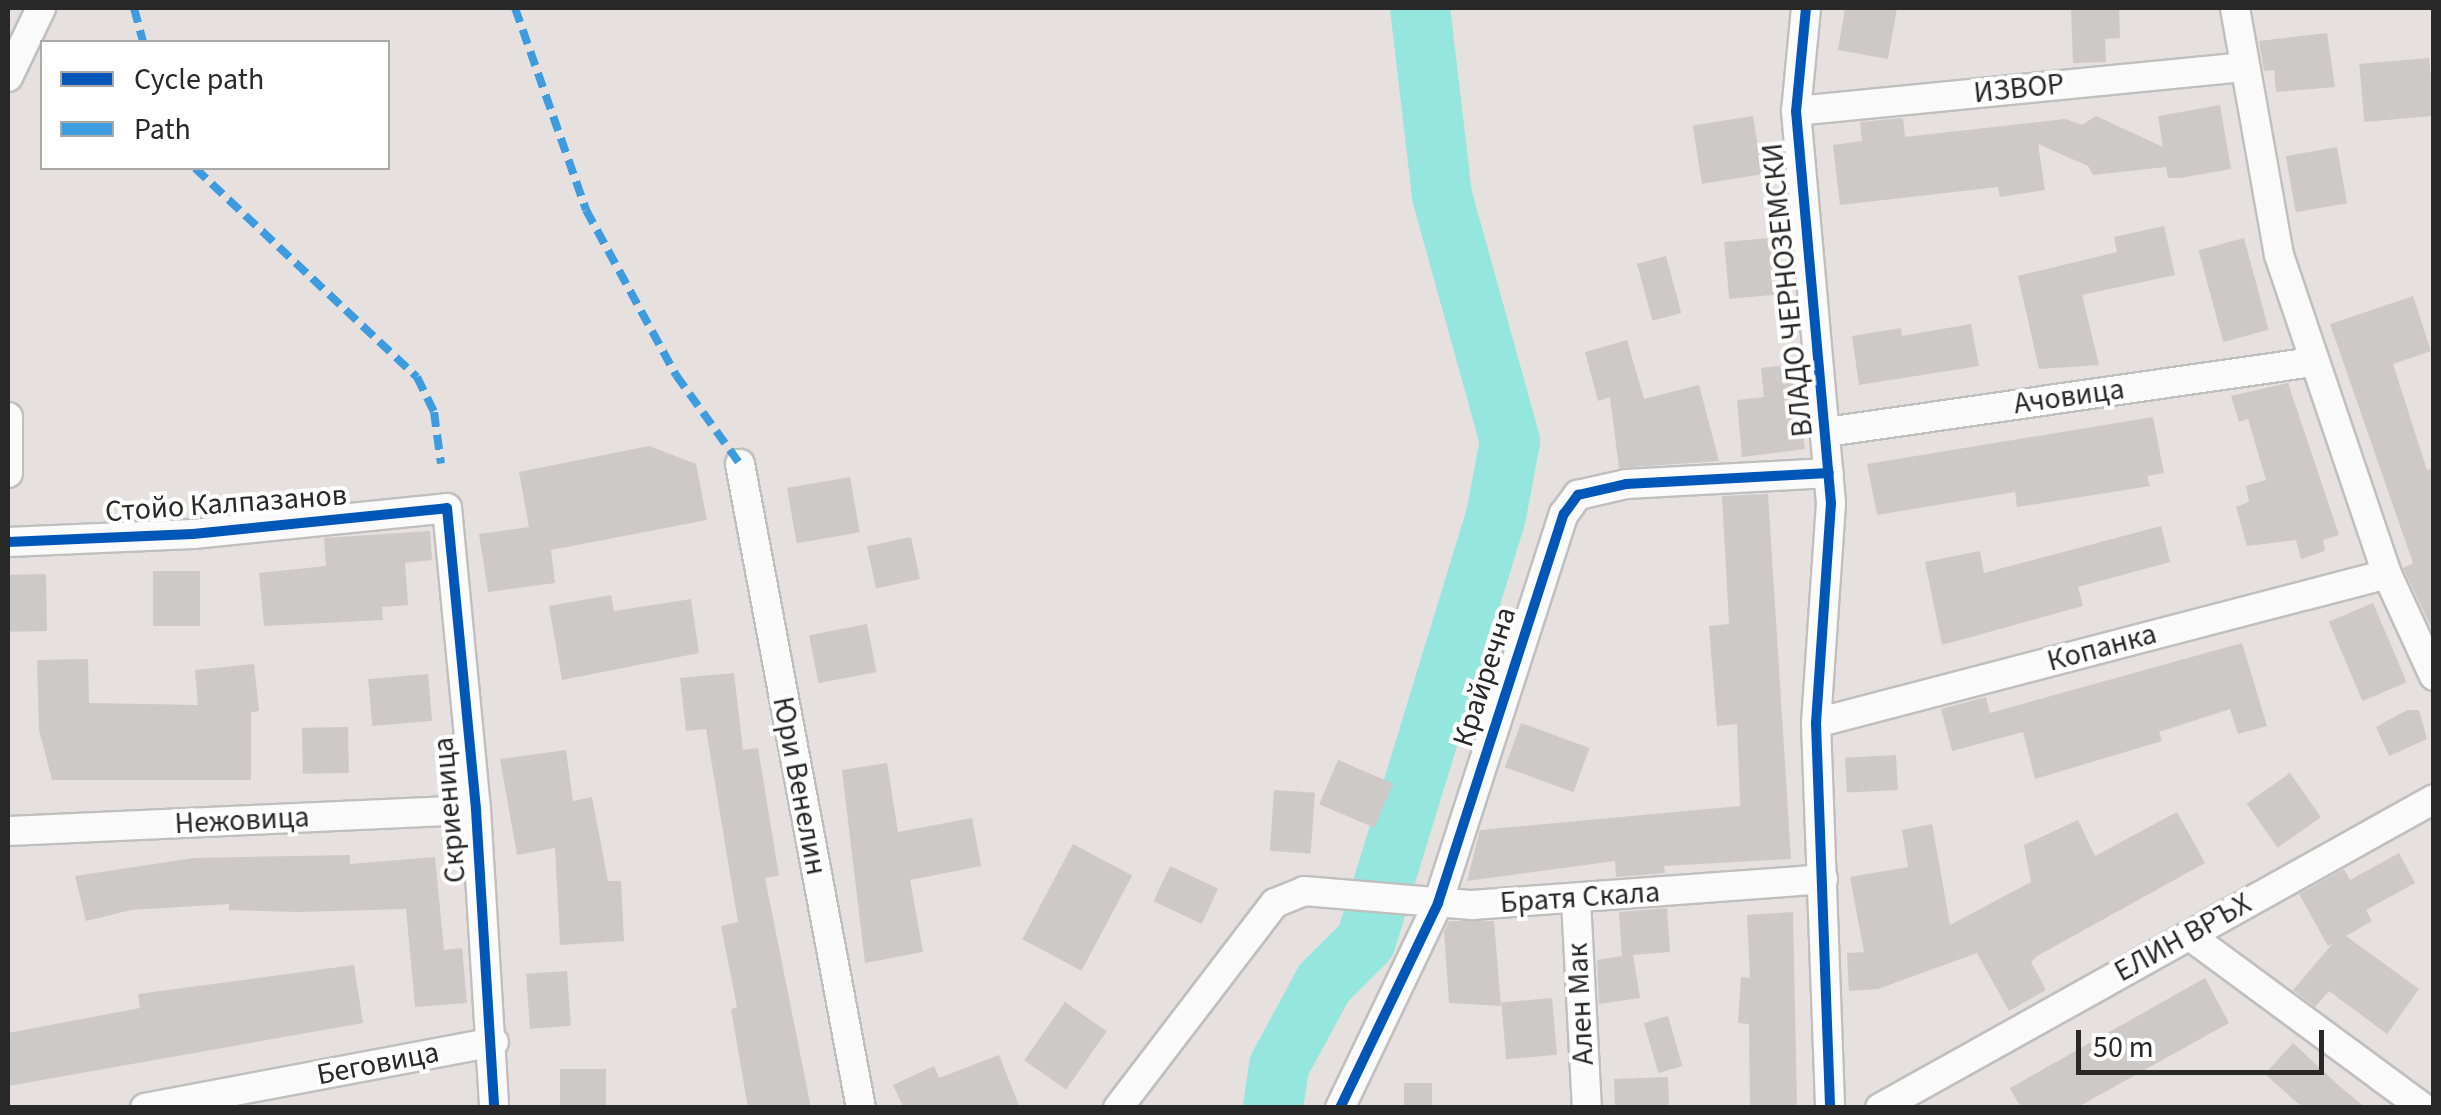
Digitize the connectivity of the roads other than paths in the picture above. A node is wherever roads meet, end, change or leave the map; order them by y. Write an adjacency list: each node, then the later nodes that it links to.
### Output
1 (42, 8): 5 (street)
2 (1806, 8): 6 (street, ВЛАДО ЧЕРНОЗЕМСКИ)
3 (2235, 8): 4 (street)
4 (2242, 67): 6 (street, ИЗВОР); 7 (street)
5 (8, 78)
6 (1796, 111): 9 (street, ВЛАДО ЧЕРНОЗЕМСКИ)
7 (2310, 362): 9 (street, Ачовица); 15 (street)
8 (8, 417): 11 (street)
9 (1828, 432): 12 (street, ВЛАДО ЧЕРНОЗЕМСКИ)
10 (740, 464): 28 (street, Юри Венелин)
11 (8, 473)
12 (1829, 473): 17 (street, ВЛАДО ЧЕРНОЗЕМСКИ); 23 (street, Крайречна)
13 (447, 508): 14 (street, Стойо Калпазанов); 19 (street, Скриеница)
14 (8, 542)
15 (2388, 574): 16 (street); 17 (street, Копанка)
16 (2434, 676)
17 (1816, 723): 21 (street, ВЛАДО ЧЕРНОЗЕМСКИ)
18 (2434, 798): 24 (street, ЕЛИН ВРЪХ)
19 (476, 810): 20 (street, Нежовица); 25 (street, Скриеница)
20 (8, 831)
21 (1823, 879): 22 (street, Братя Скала); 32 (street, ВЛАДО ЧЕРНОЗЕМСКИ)
22 (1576, 900): 23 (street, Братя Скала); 31 (street, Ален Мак)
23 (1431, 903): 29 (street, Братя Скала); 30 (street, Крайречна)
24 (2190, 936): 33 (street, ЕЛИН ВРЪХ); 34 (street)
25 (494, 1042): 26 (street, Беговица); 27 (street, Скриеница)
26 (144, 1108)
27 (494, 1108)
28 (861, 1108)
29 (1118, 1108)
30 (1340, 1108)
31 (1587, 1108)
32 (1830, 1108)
33 (1880, 1108)
34 (2423, 1108)

